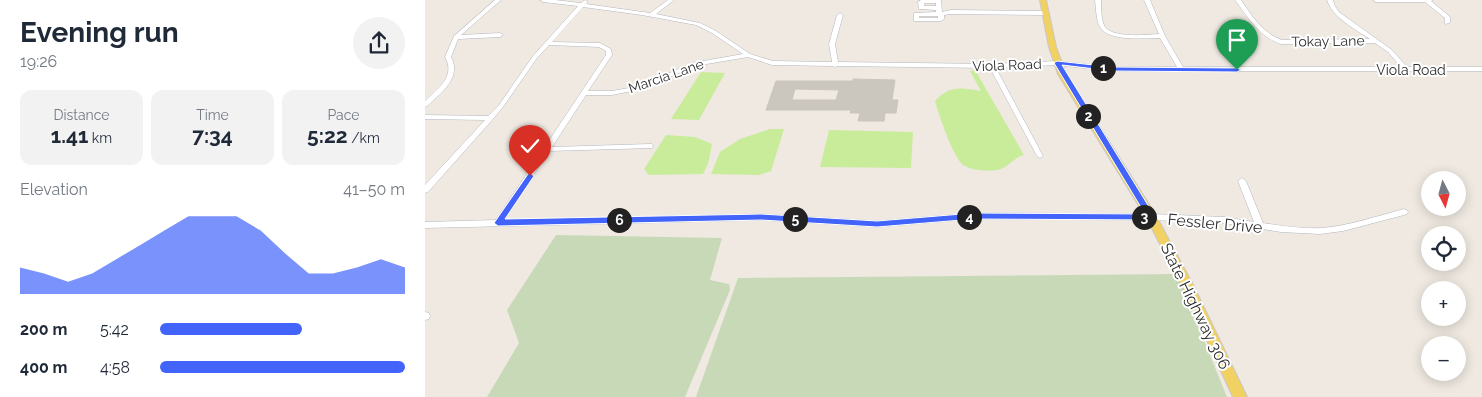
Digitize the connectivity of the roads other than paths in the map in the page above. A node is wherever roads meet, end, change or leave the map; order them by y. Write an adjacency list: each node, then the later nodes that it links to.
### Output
1 (498, 0): 19 (street)
2 (543, 0): 11 (street, Viola Road)
3 (671, 0): 14 (street)
4 (1043, 0): 13 (main road, State Highway 306)
5 (1098, 0): 18 (street)
6 (1147, 0): 18 (street)
7 (1238, 0): 20 (street, Tokay Lane)
8 (1331, 0): 20 (street)
9 (1376, 0): 10 (street)
10 (1429, 0): 16 (street)
11 (585, 2): 14 (street, Viola Road); 21 (street)
12 (940, 12): 13 (street)
13 (1045, 13): 23 (main road, State Highway 306)
14 (651, 15): 22 (street, Viola Road)
15 (840, 15): 24 (street)
16 (1447, 23)
17 (500, 34): 19 (street)
18 (1162, 36): 27 (street)
19 (456, 37): 30 (street)
20 (1377, 41): 28 (street)
21 (547, 43): 29 (street); 32 (street)
22 (748, 54): 24 (street, Viola Road); 29 (street, Marcia Lane)
23 (1057, 63): 25 (street, Viola Road); 27 (street, Viola Road); 39 (main road, State Highway 306)
24 (835, 65): 25 (street, Viola Road)
25 (992, 66): 35 (street)
26 (1482, 69): 28 (street, Viola Road)
27 (1181, 70): 28 (street, Viola Road)
28 (1407, 71)
29 (584, 93): 34 (street)
30 (425, 105)
31 (425, 117): 32 (street)
32 (491, 118): 37 (street)
33 (650, 146): 34 (street)
34 (548, 149): 40 (street)
35 (1040, 156)
36 (1242, 181): 42 (street)
37 (425, 190)
38 (1404, 212): 42 (street, Fessler Drive)
39 (1151, 217): 40 (street, Fessler Drive); 42 (street, Fessler Drive); 43 (main road, State Highway 306)
40 (498, 223): 41 (street, Fessler Drive)
41 (425, 225)
42 (1260, 226)
43 (1241, 397)

